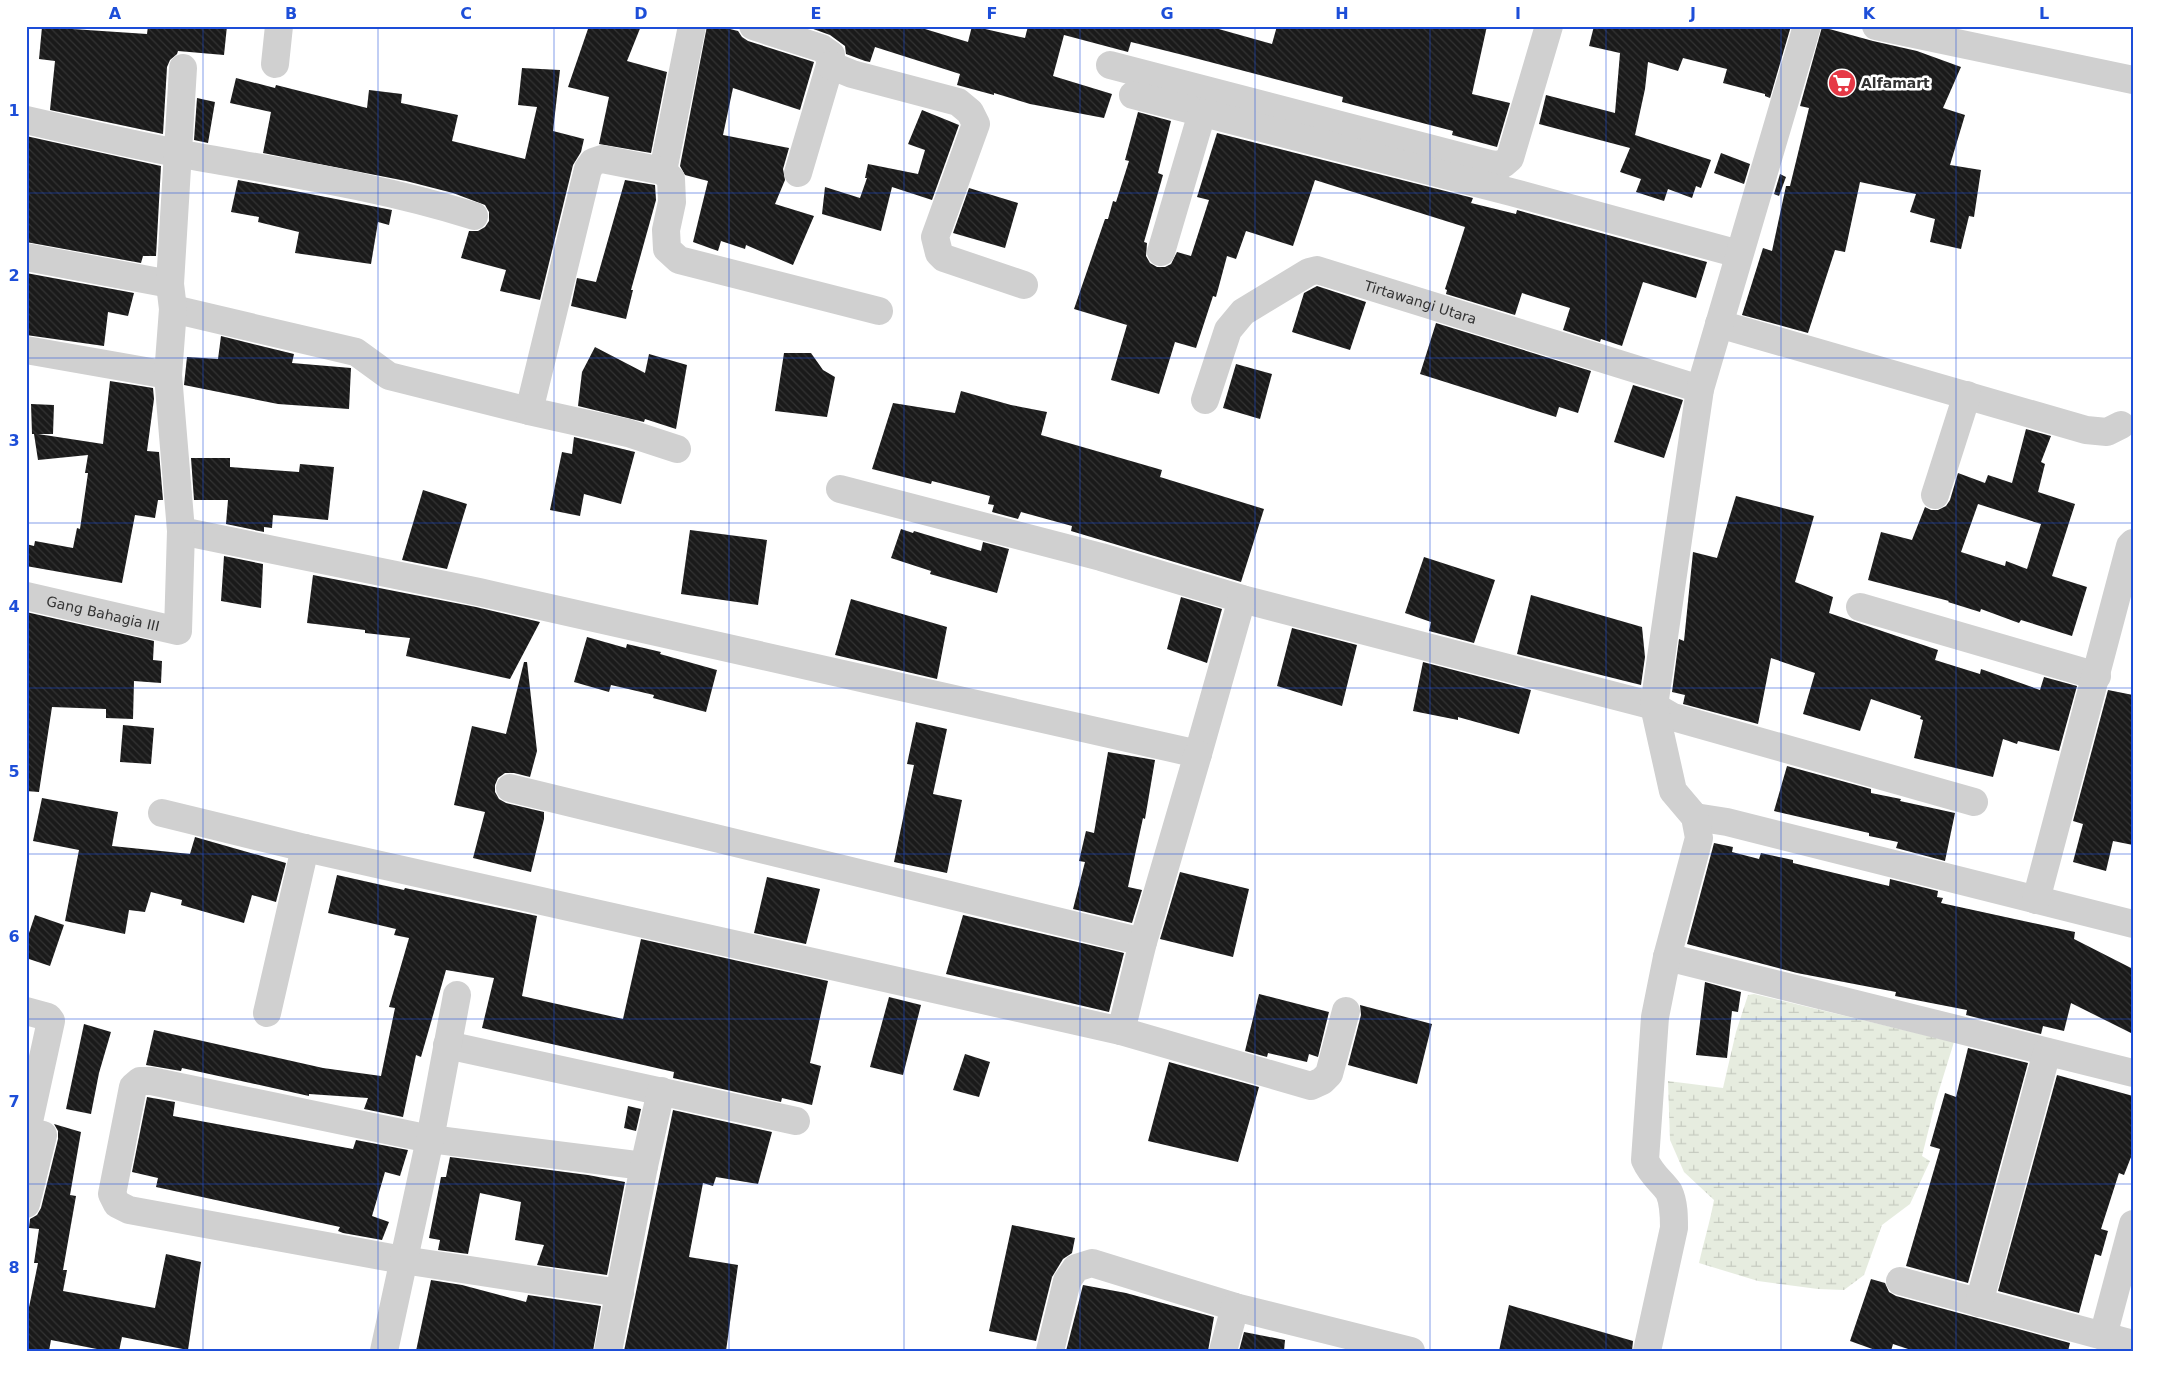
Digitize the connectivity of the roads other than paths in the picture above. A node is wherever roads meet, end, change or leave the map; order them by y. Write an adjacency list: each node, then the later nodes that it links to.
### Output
1 (279, 26): 7 (street)
2 (692, 26): 16 (street)
3 (753, 26): 8 (street)
4 (1549, 26): 9 (street)
5 (1807, 26): 20 (street)
6 (1876, 26): 11 (street)
7 (275, 64)
8 (830, 65): 17 (street); 22 (street)
9 (1110, 65)
10 (184, 68): 15 (street)
11 (2133, 80)
12 (1133, 95): 13 (street)
13 (1202, 113): 19 (street); 20 (street)
14 (26, 120): 15 (street)
15 (178, 153): 18 (street); 23 (street)
16 (663, 171): 24 (street); 31 (street)
17 (798, 173)
18 (474, 216)
19 (1161, 252)
20 (1739, 254): 25 (street)
21 (26, 257): 23 (street)
22 (1024, 286)
23 (171, 296): 27 (street); 31 (street)
24 (879, 311)
25 (1719, 324): 28 (street); 29 (street)
26 (26, 350): 27 (street)
27 (168, 374): 36 (street)
28 (1700, 389): 30 (street, Tirtawangi Utara); 42 (street)
29 (1967, 395): 32 (street); 35 (street)
30 (1205, 400)
31 (529, 411): 33 (street)
32 (2121, 425)
33 (677, 449)
34 (840, 489): 39 (street)
35 (1935, 495)
36 (181, 531): 38 (street, Gang Bahagia III); 43 (street)
37 (2133, 543): 41 (street)
38 (26, 596)
39 (1242, 599): 42 (street); 43 (street)
40 (1860, 607): 41 (street)
41 (2097, 676): 49 (street)
42 (1654, 706): 45 (street); 47 (street)
43 (1198, 754): 51 (street)
44 (510, 788): 51 (street)
45 (1974, 802)
46 (162, 812): 48 (street)
47 (1695, 817): 49 (street); 52 (street)
48 (305, 848): 56 (street); 57 (street)
49 (2036, 900): 50 (street)
50 (2133, 924)
51 (1143, 942): 57 (street)
52 (1667, 957): 59 (street); 79 (street)
53 (457, 995): 58 (street)
54 (26, 1010): 65 (street)
55 (1346, 1011): 57 (street)
56 (267, 1013)
57 (1121, 1031)
58 (447, 1045): 61 (street); 63 (street)
59 (2047, 1052): 60 (street); 70 (street)
60 (2133, 1073)
61 (661, 1091): 62 (street); 64 (street)
62 (796, 1121)
63 (430, 1139): 64 (street); 67 (street); 67 (street)
64 (644, 1166): 69 (street)
65 (26, 1204)
66 (2133, 1224): 72 (street)
67 (403, 1260): 69 (street); 74 (street)
68 (1900, 1281): 70 (street)
69 (620, 1293): 75 (street)
70 (1979, 1303): 72 (street)
71 (1235, 1308): 76 (street); 77 (street); 78 (street)
72 (2103, 1336): 73 (street)
73 (2133, 1344)
74 (384, 1351)
75 (608, 1351)
76 (1050, 1351)
77 (1223, 1351)
78 (1411, 1351)
79 (1647, 1351)

